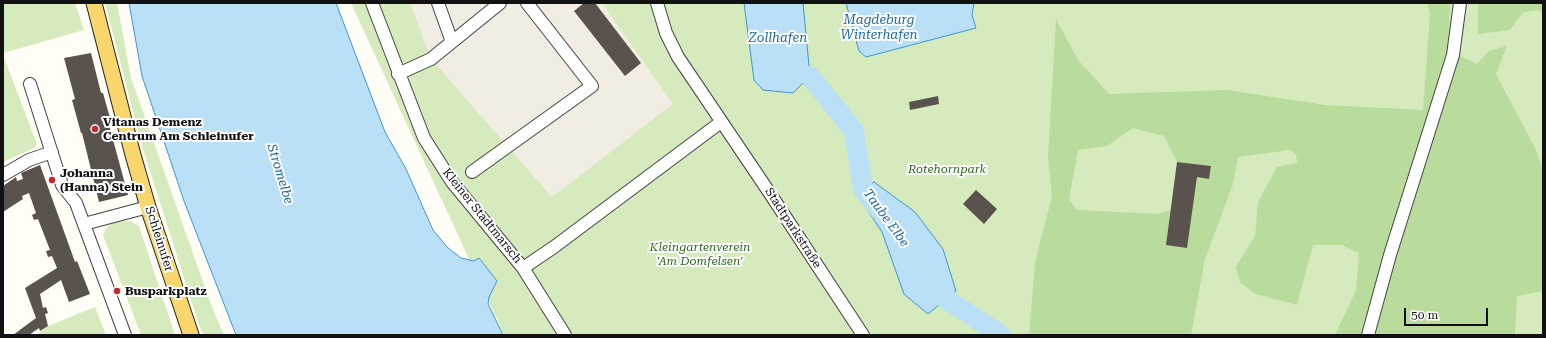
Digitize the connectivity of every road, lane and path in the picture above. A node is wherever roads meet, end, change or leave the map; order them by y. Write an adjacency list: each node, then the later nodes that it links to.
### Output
1 (94, 3): 15 (main road, Schleinufer)
2 (372, 3): 9 (street, Kleiner Stadtmarsch)
3 (438, 3): 8 (street)
4 (500, 3): 8 (street)
5 (527, 3): 13 (street)
6 (657, 3): 11 (street, Stadtparkstraße)
7 (1460, 3): 22 (street)
8 (452, 42): 9 (street)
9 (398, 74): 17 (street, Kleiner Stadtmarsch)
10 (30, 84): 12 (street)
11 (721, 122): 17 (street); 21 (street, Stadtparkstraße)
12 (52, 152): 14 (street); 16 (street)
13 (472, 172)
14 (3, 175)
15 (148, 207): 16 (street); 19 (main road, Schleinufer)
16 (84, 224): 18 (street)
17 (523, 268): 20 (street, Kleiner Stadtmarsch)
18 (125, 335)
19 (191, 335)
20 (565, 335)
21 (864, 335)
22 (1368, 335)

